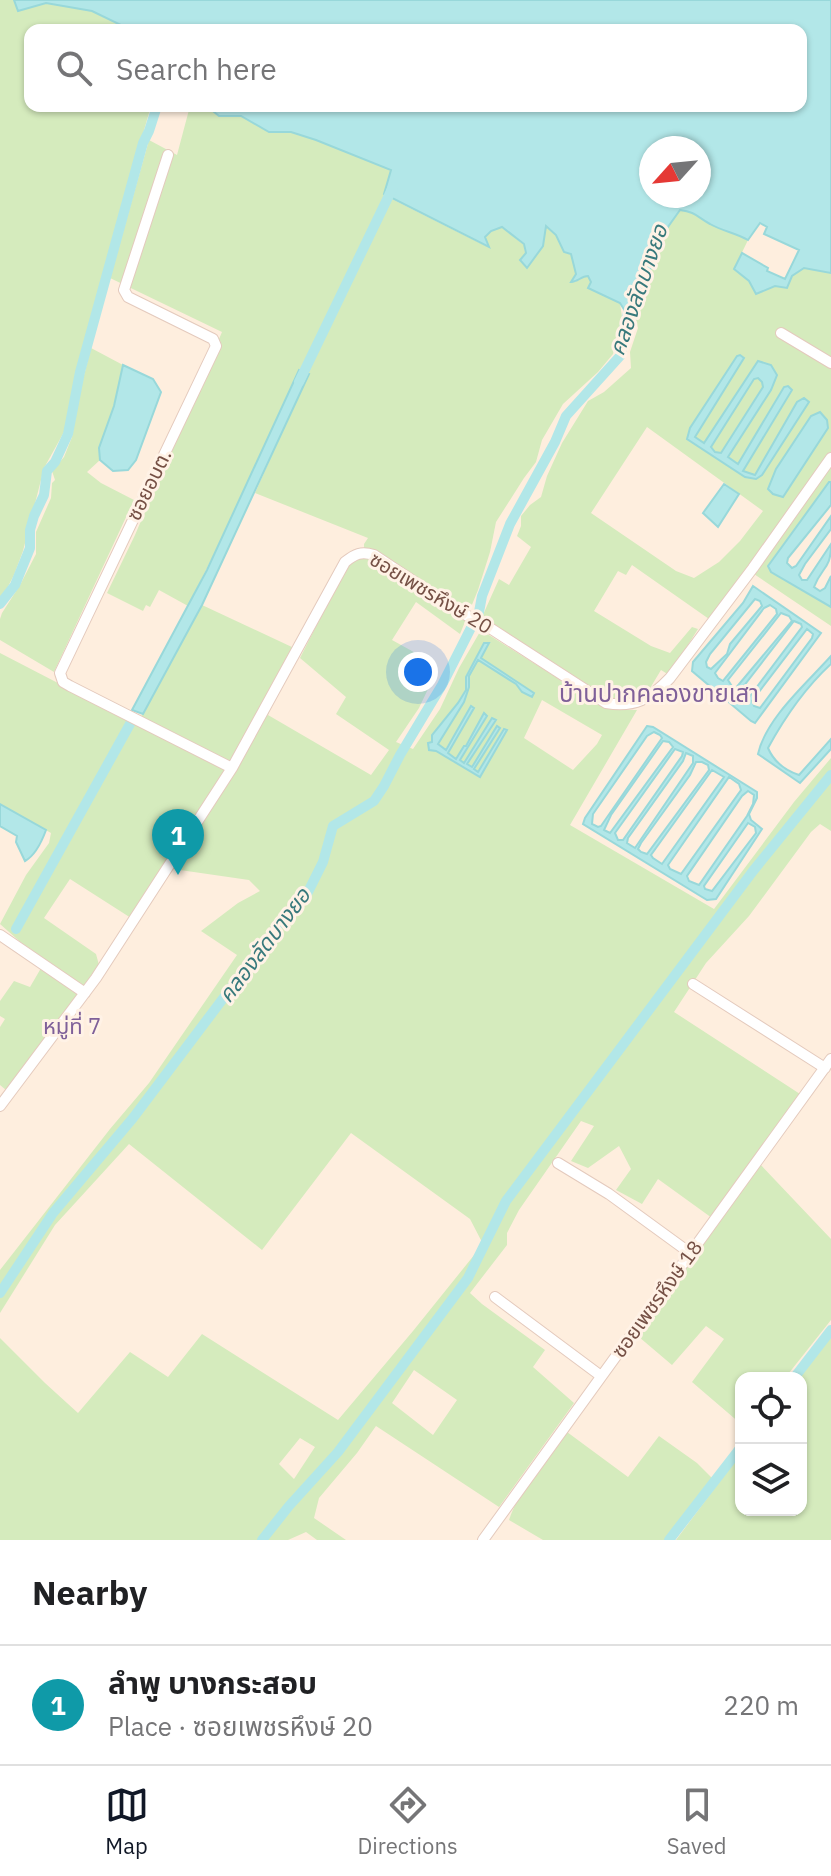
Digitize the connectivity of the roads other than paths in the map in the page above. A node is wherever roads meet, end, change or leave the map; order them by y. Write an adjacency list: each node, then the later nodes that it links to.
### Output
1 (168, 155): 5 (street, ซอยอบต.)
2 (781, 333): 3 (street)
3 (831, 363)
4 (831, 458): 5 (street, ซอยเพชรหึงษ์ 20)
5 (232, 768): 8 (street, ซอยเพชรหึงษ์ 20)
6 (0, 935): 8 (street)
7 (693, 984): 9 (street)
8 (85, 993): 10 (street, ซอยเพชรหึงษ์ 20)
9 (828, 1064): 12 (street, ซอยเพชรหึงษ์ 18)
10 (2, 1099)
11 (558, 1163): 12 (street)
12 (690, 1253): 14 (street, ซอยเพชรหึงษ์ 18)
13 (495, 1297): 14 (street)
14 (601, 1376): 15 (street, ซอยเพชรหึงษ์ 18)
15 (483, 1540)

